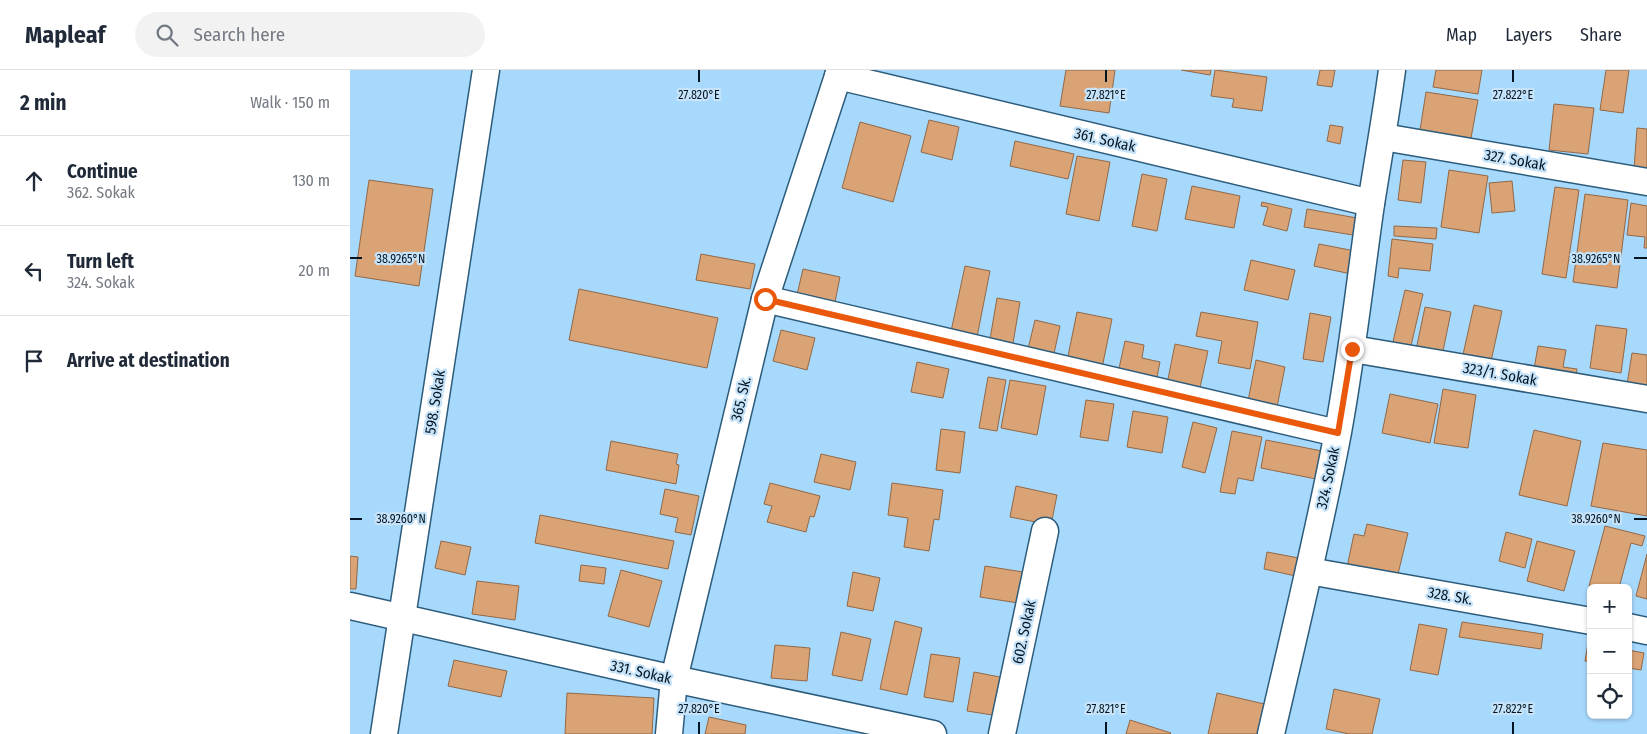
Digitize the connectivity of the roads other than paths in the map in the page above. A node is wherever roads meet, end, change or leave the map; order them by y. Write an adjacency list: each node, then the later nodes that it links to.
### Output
1 (486, 70): 14 (street, 598. Sokak)
2 (1392, 70): 4 (street, 324. Sokak)
3 (839, 73): 6 (street, 361. Sokak); 7 (street, 365. Sk.)
4 (1383, 137): 5 (street, 327. Sokak); 6 (street, 324. Sokak)
5 (1647, 182)
6 (1371, 204): 8 (street, 324. Sokak)
7 (765, 299): 10 (street); 18 (street, 365. Sk.)
8 (1352, 349): 9 (street, 323/1. Sokak); 10 (street, 324. Sokak)
9 (1647, 399)
10 (1338, 433): 12 (street, 324. Sokak)
11 (1045, 531): 22 (street, 602. Sokak)
12 (1309, 571): 15 (street, 328. Sk.); 23 (street, 324. Sokak)
13 (350, 606): 14 (street, 331. Sokak)
14 (401, 617): 18 (street, 331. Sokak); 19 (street, 598. Sokak)
15 (1587, 620)
16 (1632, 628): 17 (street)
17 (1647, 631)
18 (674, 679): 20 (street, 365. Sk.); 21 (street, 331. Sokak)
19 (384, 734)
20 (669, 734)
21 (932, 734)
22 (1002, 734)
23 (1271, 734)

